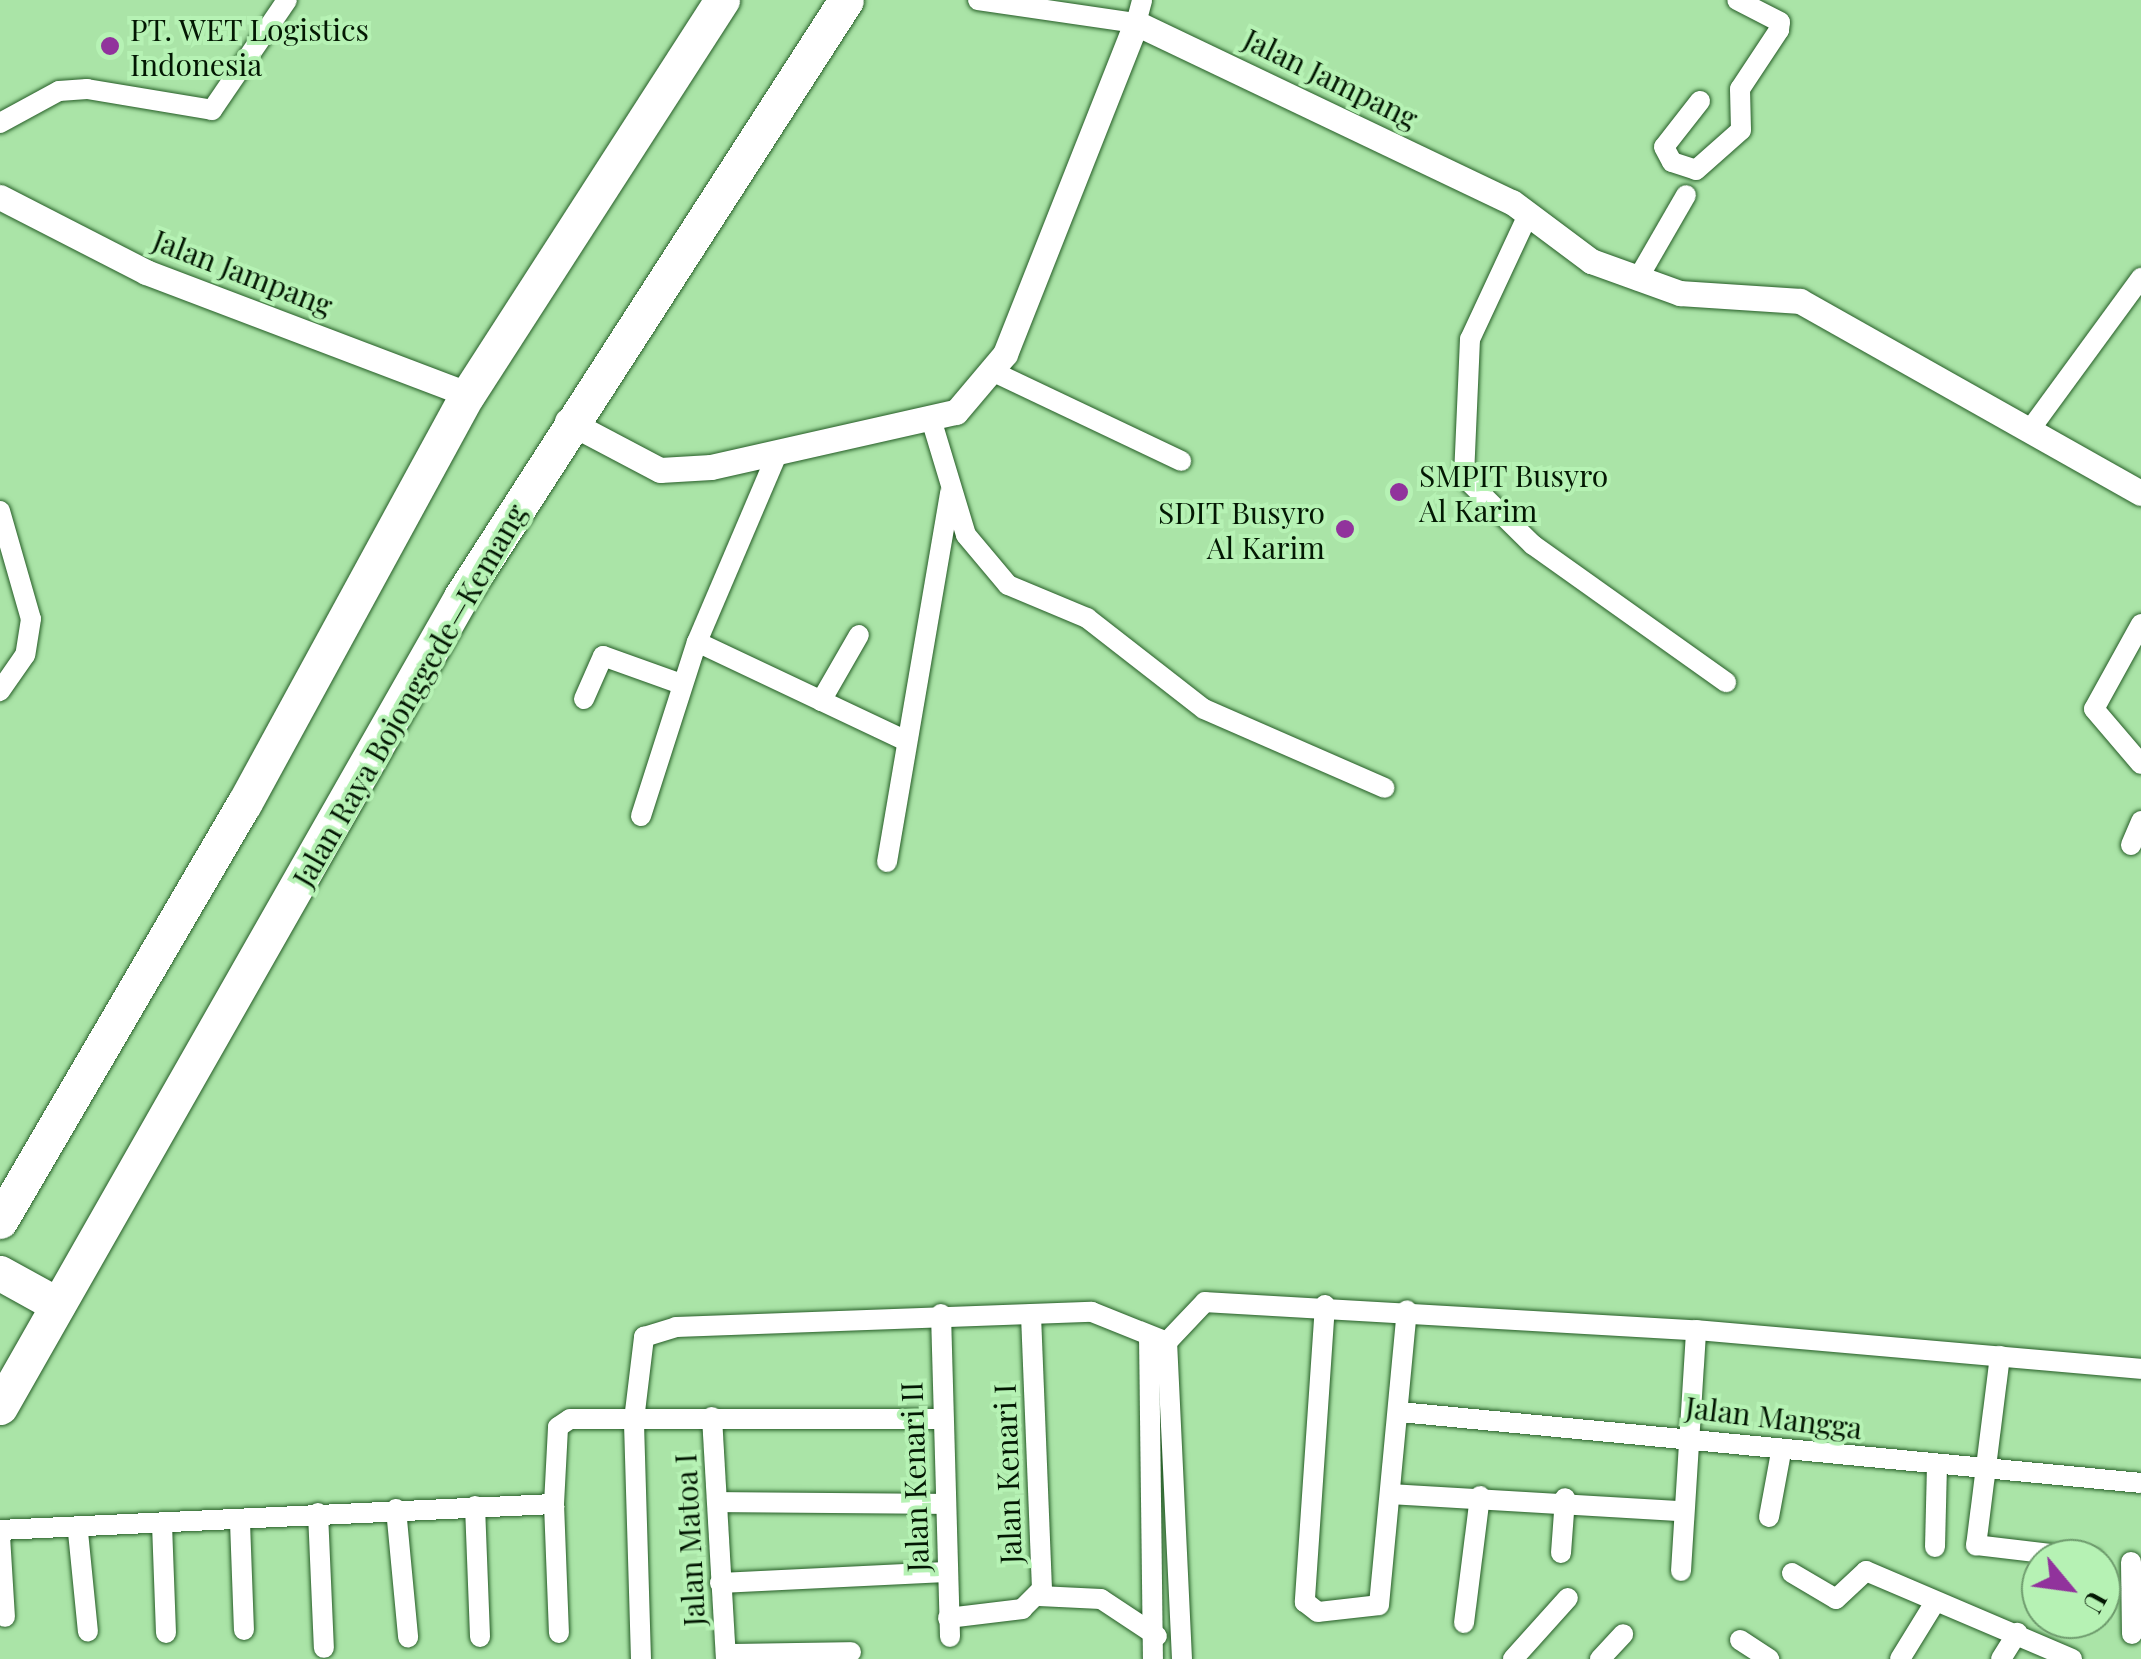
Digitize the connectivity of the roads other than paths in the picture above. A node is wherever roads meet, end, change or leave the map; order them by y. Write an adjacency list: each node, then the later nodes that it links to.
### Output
1 (286, 0): 8 (street)
2 (722, 0): 15 (highway)
3 (846, 0): 17 (highway, Jalan Raya Bojonggede—Kemang)
4 (978, 0): 6 (street)
5 (1737, 0): 7 (street)
6 (1139, 11): 11 (street, Jalan Jampang); 14 (street)
7 (1700, 102)
8 (0, 123)
9 (1686, 195): 13 (street)
10 (0, 197): 15 (street, Jalan Jampang)
11 (1527, 218): 13 (street, Jalan Jampang); 27 (street)
12 (2141, 278): 18 (street)
13 (1637, 280): 18 (street, Jalan Jampang)
14 (996, 373): 16 (street); 20 (street)
15 (468, 394): 39 (highway)
16 (931, 420): 19 (street); 21 (street)
17 (567, 421): 19 (street); 42 (highway, Jalan Raya Bojonggede—Kemang)
18 (2030, 431): 22 (street, Jalan Jampang)
19 (777, 454): 26 (street)
20 (1181, 460)
21 (951, 480): 32 (street); 34 (street)
22 (2141, 493)
23 (0, 512): 29 (street)
24 (2141, 624): 33 (street)
25 (859, 636): 31 (street)
26 (696, 642): 28 (street); 31 (street)
27 (1726, 682)
28 (682, 684): 30 (street); 35 (street)
29 (0, 691)
30 (584, 699)
31 (821, 701): 32 (street)
32 (904, 740): 38 (street)
33 (2141, 764)
34 (1385, 788)
35 (641, 816)
36 (2141, 821): 37 (street)
37 (2130, 845)
38 (888, 862)
39 (0, 1221)
40 (0, 1273): 42 (highway)
41 (1325, 1305): 43 (street); 47 (street); 60 (street)
42 (58, 1306): 50 (highway, Jalan Raya Bojonggede—Kemang)
43 (1407, 1310): 46 (street); 51 (street)
44 (941, 1314): 45 (street); 53 (street, Jalan Kenari II); 54 (street)
45 (1032, 1314): 47 (street); 83 (street, Jalan Kenari I)
46 (1696, 1330): 48 (street); 55 (street)
47 (1158, 1339): 96 (street); 106 (street)
48 (2000, 1356): 49 (street); 58 (street)
49 (2141, 1369)
50 (0, 1407)
51 (1400, 1412): 55 (street, Jalan Mangga); 60 (street)
52 (712, 1417): 53 (street); 54 (street); 63 (street, Jalan Matoa I)
53 (940, 1418): 65 (street, Jalan Kenari II)
54 (634, 1420): 64 (street); 104 (street)
55 (1688, 1436): 56 (street, Jalan Mangga); 68 (street)
56 (1780, 1452): 57 (street, Jalan Mangga); 70 (street)
57 (1938, 1465): 58 (street, Jalan Mangga); 75 (street)
58 (1985, 1469): 59 (street, Jalan Mangga); 76 (street)
59 (2141, 1482)
60 (1391, 1494): 61 (street)
61 (1480, 1496): 62 (street); 87 (street)
62 (1566, 1498): 68 (street); 77 (street)
63 (718, 1502): 65 (street); 82 (street, Jalan Matoa I)
64 (554, 1504): 66 (street); 92 (street)
65 (945, 1504): 80 (street, Jalan Kenari II)
66 (475, 1506): 67 (street); 98 (street)
67 (396, 1509): 69 (street); 97 (street)
68 (1681, 1511): 79 (street)
69 (318, 1513): 71 (street); 100 (street)
70 (1769, 1517)
71 (240, 1522): 72 (street); 89 (street)
72 (162, 1524): 73 (street); 91 (street)
73 (78, 1532): 74 (street); 90 (street)
74 (0, 1533): 86 (street)
75 (1935, 1547)
76 (2021, 1551)
77 (1562, 1554)
78 (2136, 1562): 95 (street)
79 (1681, 1571)
80 (946, 1572): 82 (street); 88 (street, Jalan Kenari II)
81 (1792, 1573): 85 (street)
82 (720, 1583): 103 (street, Jalan Matoa I)
83 (1039, 1596): 88 (street, Jalan Kenari I); 96 (street)
84 (1568, 1598): 107 (street)
85 (1936, 1602): 93 (street); 110 (street)
86 (5, 1616)
87 (1464, 1623)
88 (949, 1628)
89 (244, 1630)
90 (88, 1632)
91 (166, 1633)
92 (560, 1633)
93 (2017, 1633): 111 (street); 112 (street)
94 (1623, 1634): 108 (street)
95 (2132, 1634)
96 (1157, 1636): 105 (street)
97 (408, 1637)
98 (480, 1637)
99 (1740, 1640): 109 (street)
100 (324, 1648)
101 (851, 1652): 102 (street)
102 (802, 1655): 103 (street)
103 (726, 1656)
104 (642, 1659)
105 (1153, 1659)
106 (1182, 1659)
107 (1513, 1659)
108 (1600, 1659)
109 (1769, 1659)
110 (1900, 1659)
111 (2002, 1659)
112 (2072, 1659)

